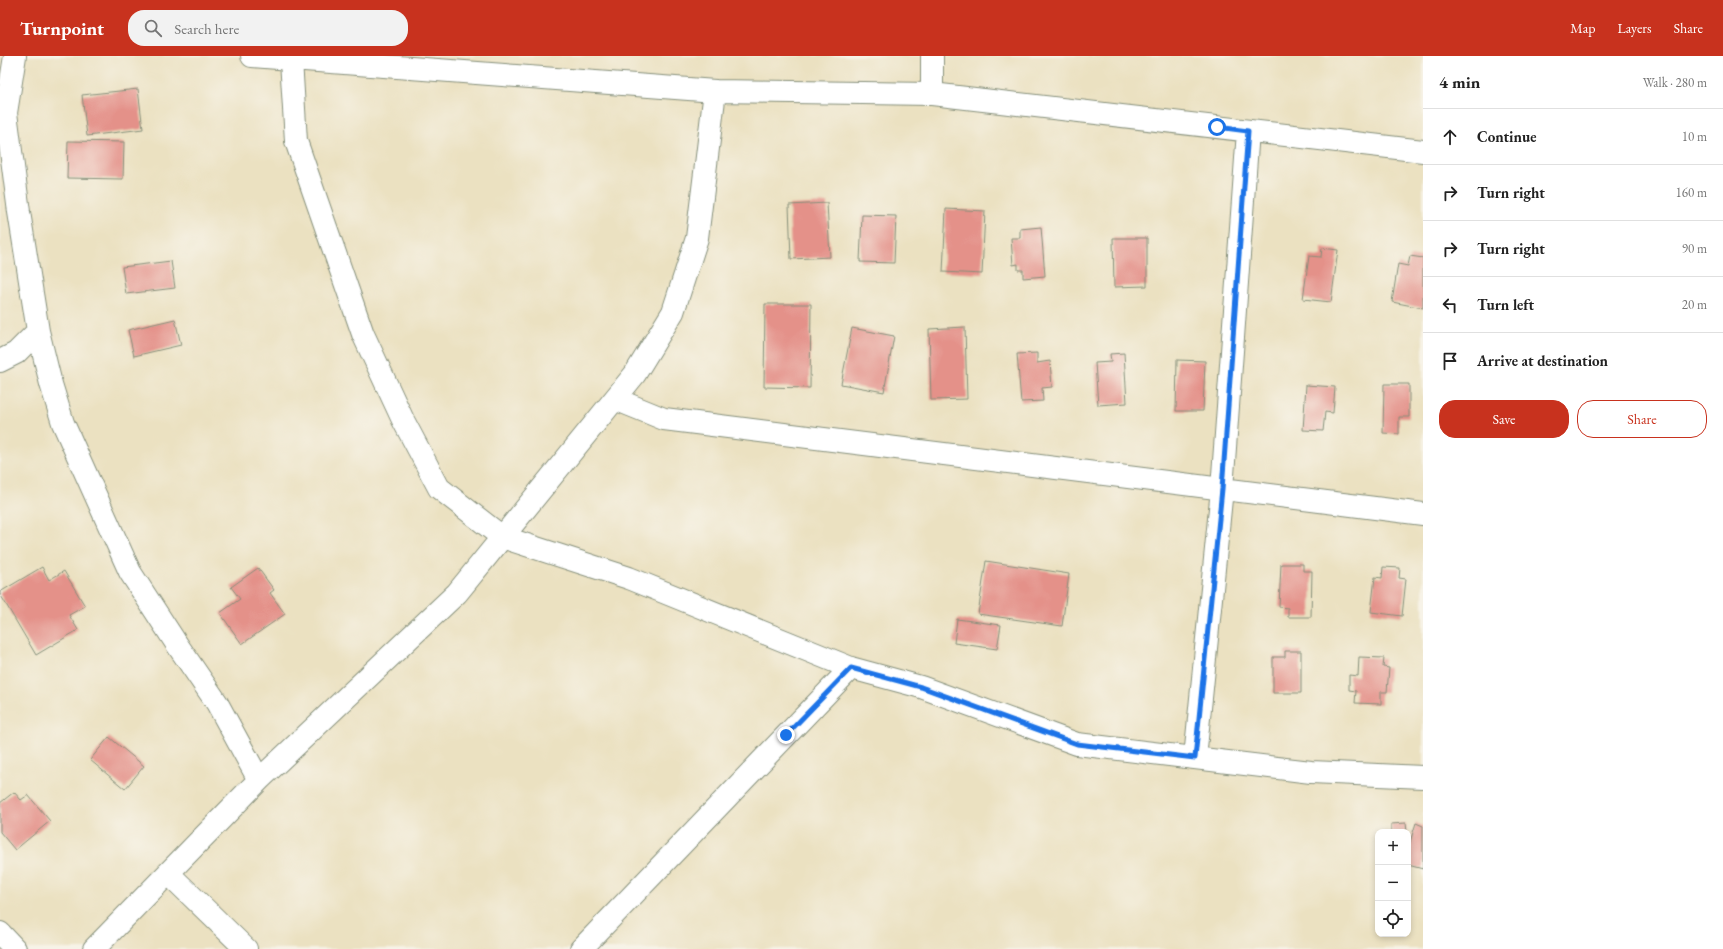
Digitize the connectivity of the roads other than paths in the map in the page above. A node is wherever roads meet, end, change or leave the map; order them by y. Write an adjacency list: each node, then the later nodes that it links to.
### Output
1 (15, 56): 10 (street)
2 (252, 56): 4 (street)
3 (932, 56): 7 (street)
4 (291, 60): 5 (street); 15 (street)
5 (482, 65): 6 (street)
6 (715, 91): 7 (street); 12 (street)
7 (932, 94): 8 (street)
8 (1248, 131): 9 (street); 13 (street)
9 (1423, 151)
10 (38, 331): 11 (street); 19 (street)
11 (0, 361)
12 (615, 399): 13 (street); 15 (street)
13 (1222, 489): 14 (street); 17 (street)
14 (1423, 514)
15 (502, 537): 16 (street); 19 (street)
16 (851, 668): 17 (street); 25 (street)
17 (1195, 758): 18 (street)
18 (1423, 777)
19 (259, 780): 20 (street)
20 (168, 873): 23 (street); 24 (street)
21 (0, 933): 22 (street)
22 (15, 949)
23 (94, 949)
24 (246, 949)
25 (581, 949)

